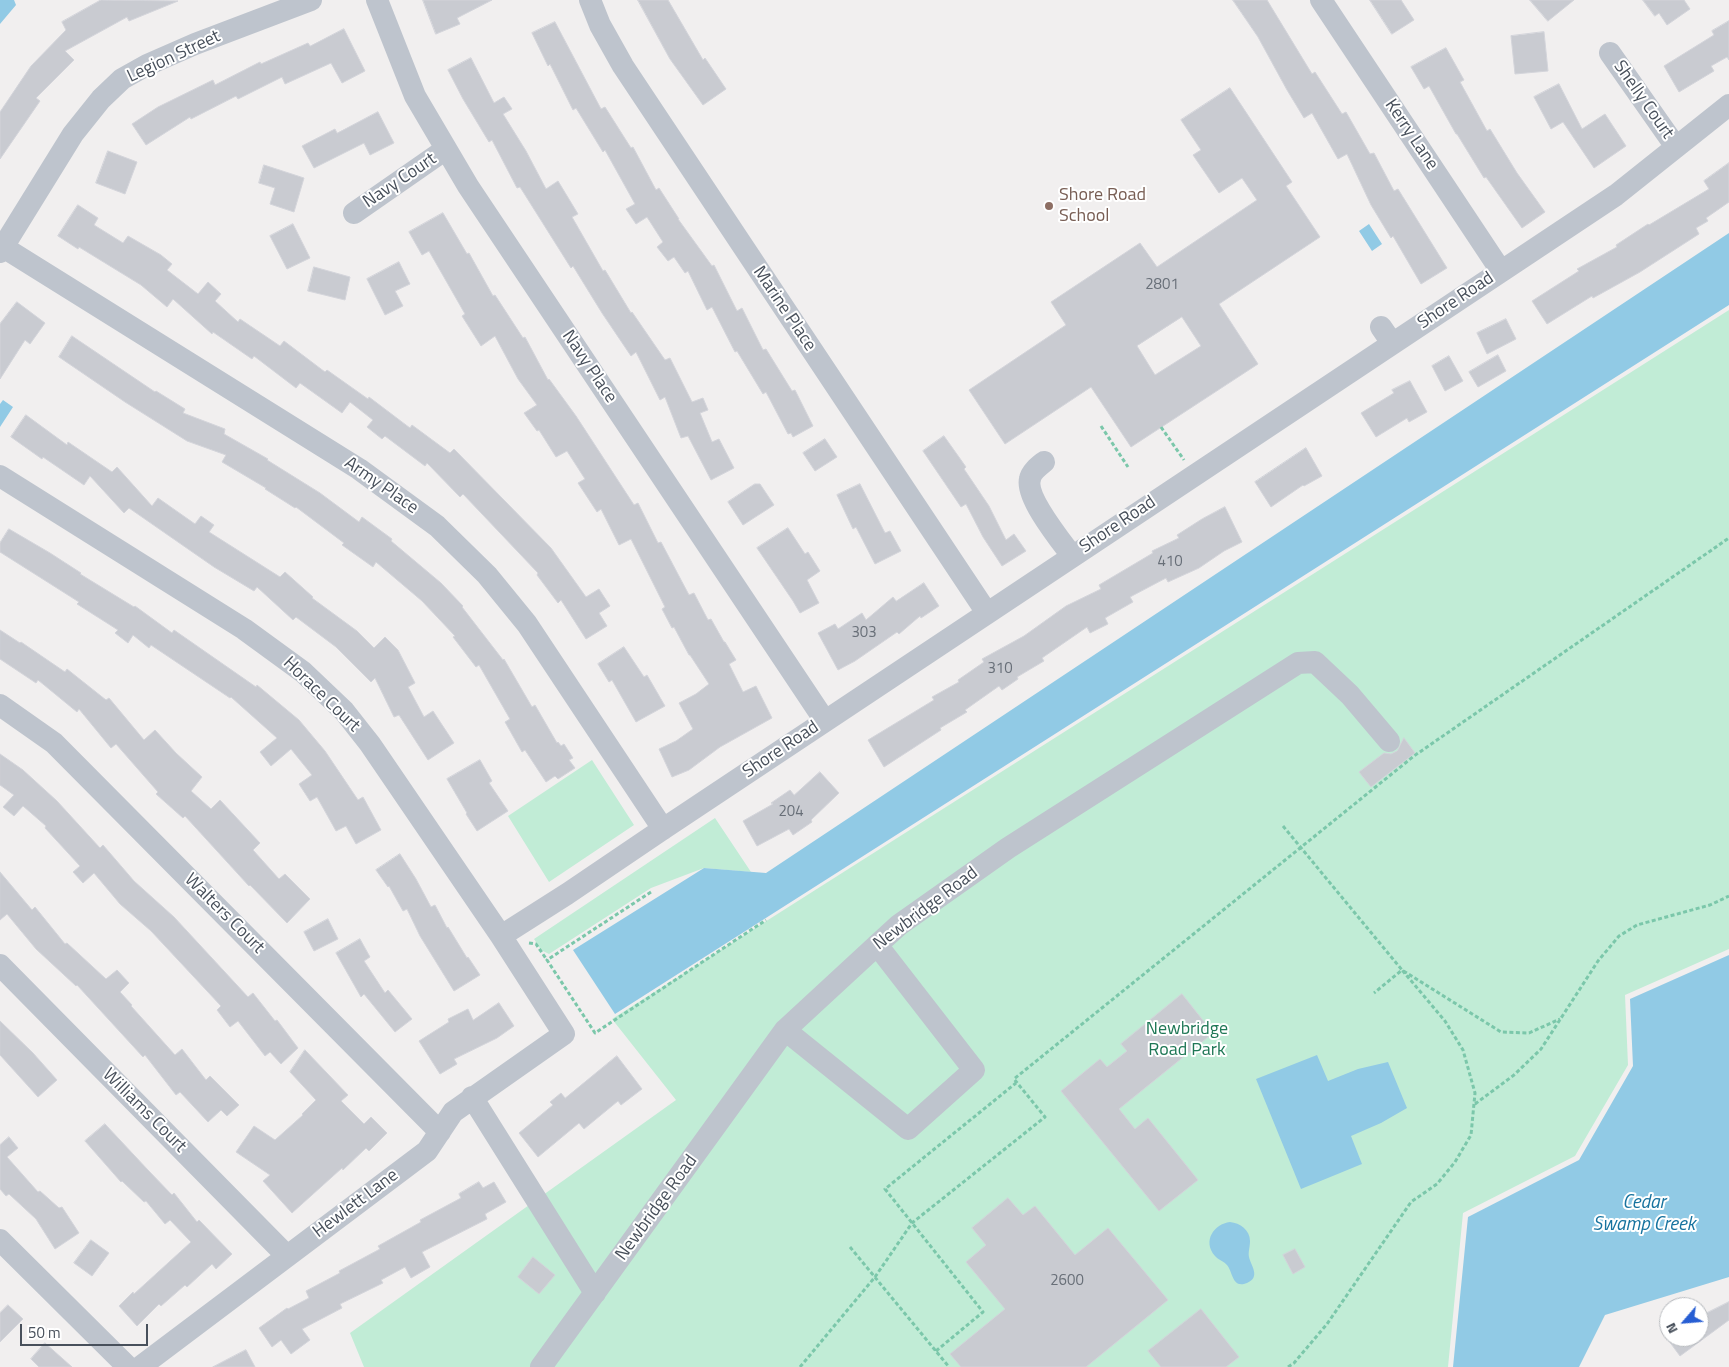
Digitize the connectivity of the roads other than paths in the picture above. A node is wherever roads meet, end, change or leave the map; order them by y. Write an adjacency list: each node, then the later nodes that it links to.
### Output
1 (311, 0): 10 (street, Legion Street)
2 (376, 0): 8 (street, Navy Place)
3 (590, 0): 15 (street, Marine Place)
4 (1321, 0): 11 (street, Kerry Lane)
5 (1610, 53): 7 (street, Shelly Court)
6 (1729, 106): 7 (street, Shore Road)
7 (1676, 147): 11 (street, Shore Road)
8 (446, 149): 9 (street, Navy Court); 17 (street, Navy Place)
9 (354, 213)
10 (1, 249): 19 (street, Army Place)
11 (1501, 271): 14 (street, Shore Road)
12 (1044, 462): 14 (street)
13 (0, 476): 20 (street, Horace Court)
14 (1072, 556): 15 (street, Shore Road)
15 (987, 613): 17 (street, Shore Road)
16 (0, 705): 26 (street, Walters Court)
17 (825, 721): 19 (street, Shore Road)
18 (1389, 741): 21 (street, Newbridge Road)
19 (663, 829): 20 (street, Shore Road)
20 (501, 936): 24 (street, Horace Court)
21 (877, 945): 23 (street, Newbridge Road); 23 (street)
22 (0, 966): 28 (street, Williams Court)
23 (785, 1030): 29 (street, Newbridge Road)
24 (564, 1034): 25 (street, Hewlett Lane)
25 (472, 1097): 26 (street, Hewlett Lane); 29 (street)
26 (440, 1132): 28 (street, Hewlett Lane)
27 (0, 1240): 30 (street)
28 (287, 1256): 31 (street, Hewlett Lane)
29 (595, 1293): 32 (street, Newbridge Road)
30 (128, 1367)
31 (140, 1367)
32 (541, 1367)

